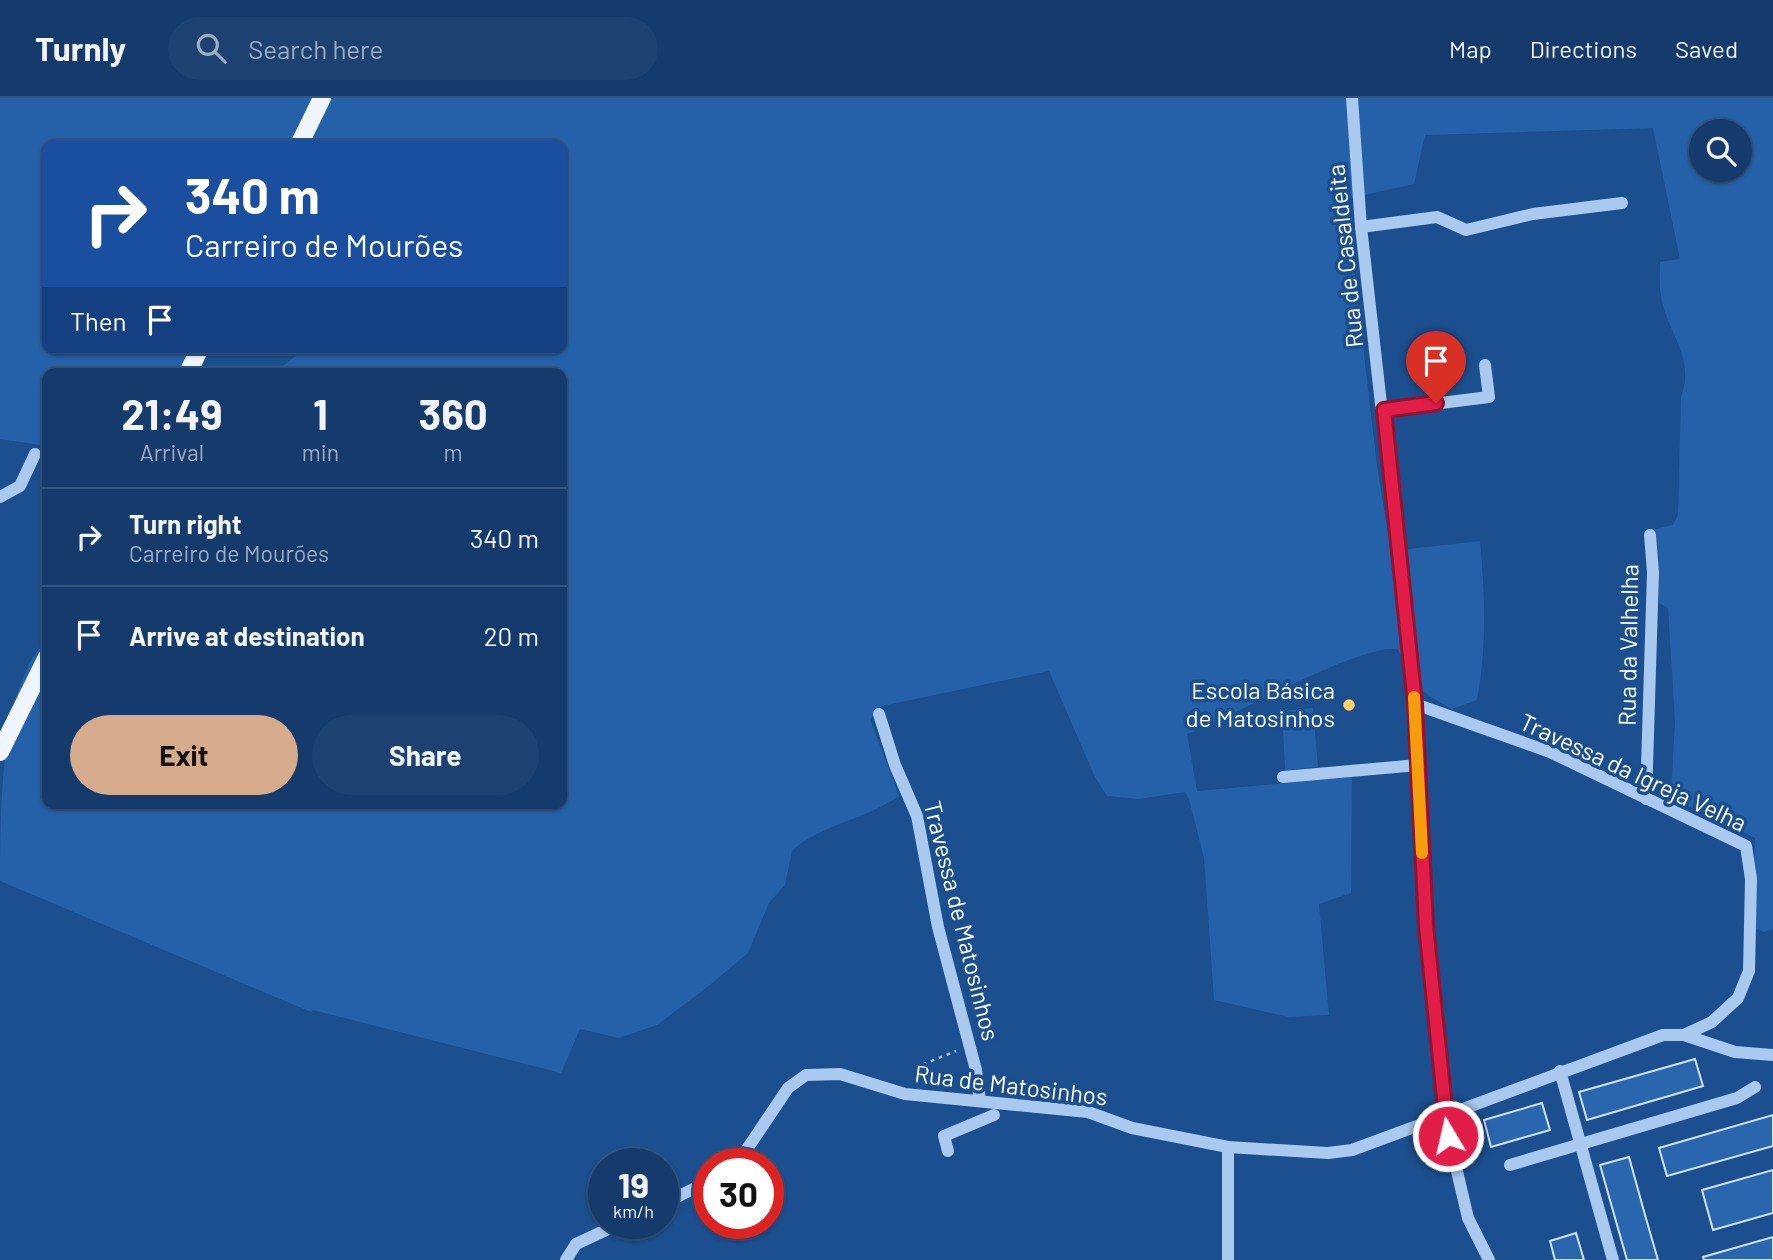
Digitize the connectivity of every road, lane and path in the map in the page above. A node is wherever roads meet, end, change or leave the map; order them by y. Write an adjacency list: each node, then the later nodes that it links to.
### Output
1 (321, 98): 3 (main road)
2 (1352, 98): 5 (street, Rua de Casaldeita)
3 (301, 140)
4 (1622, 203): 5 (street)
5 (1361, 227): 7 (street, Rua de Casaldeita)
6 (1485, 365): 7 (street)
7 (1384, 410): 12 (street, Rua de Casaldeita)
8 (35, 454): 9 (street)
9 (0, 497)
10 (1650, 535): 17 (street, Rua da Valhelha)
11 (42, 667): 14 (main road)
12 (1415, 704): 15 (street, Rua de Casaldeita); 17 (street, Travessa da Igreja Velha)
13 (879, 714): 19 (street, Travessa de Matosinhos)
14 (0, 752)
15 (1418, 765): 16 (street); 26 (street, Rua de Casaldeita)
16 (1283, 777)
17 (1646, 799): 18 (street, Travessa da Igreja Velha)
18 (1684, 1035): 20 (street); 21 (street, Rua de Matosinhos)
19 (969, 1046): 22 (path); 24 (street, Travessa de Matosinhos)
20 (1773, 1055)
21 (1560, 1070): 26 (street, Rua de Matosinhos); 27 (street)
22 (918, 1082)
23 (1755, 1087): 27 (street)
24 (980, 1101): 28 (street, Rua de Matosinhos); 29 (street, Rua de Matosinhos)
25 (994, 1115): 30 (street)
26 (1444, 1116): 28 (street, Rua de Matosinhos); 35 (street, Rua de Casaldeita)
27 (1580, 1144): 31 (street); 36 (street)
28 (1228, 1147): 34 (street)
29 (748, 1148)
30 (948, 1151)
31 (1510, 1165)
32 (588, 1238): 33 (street)
33 (566, 1260)
34 (1228, 1260)
35 (1489, 1260)
36 (1613, 1260)

